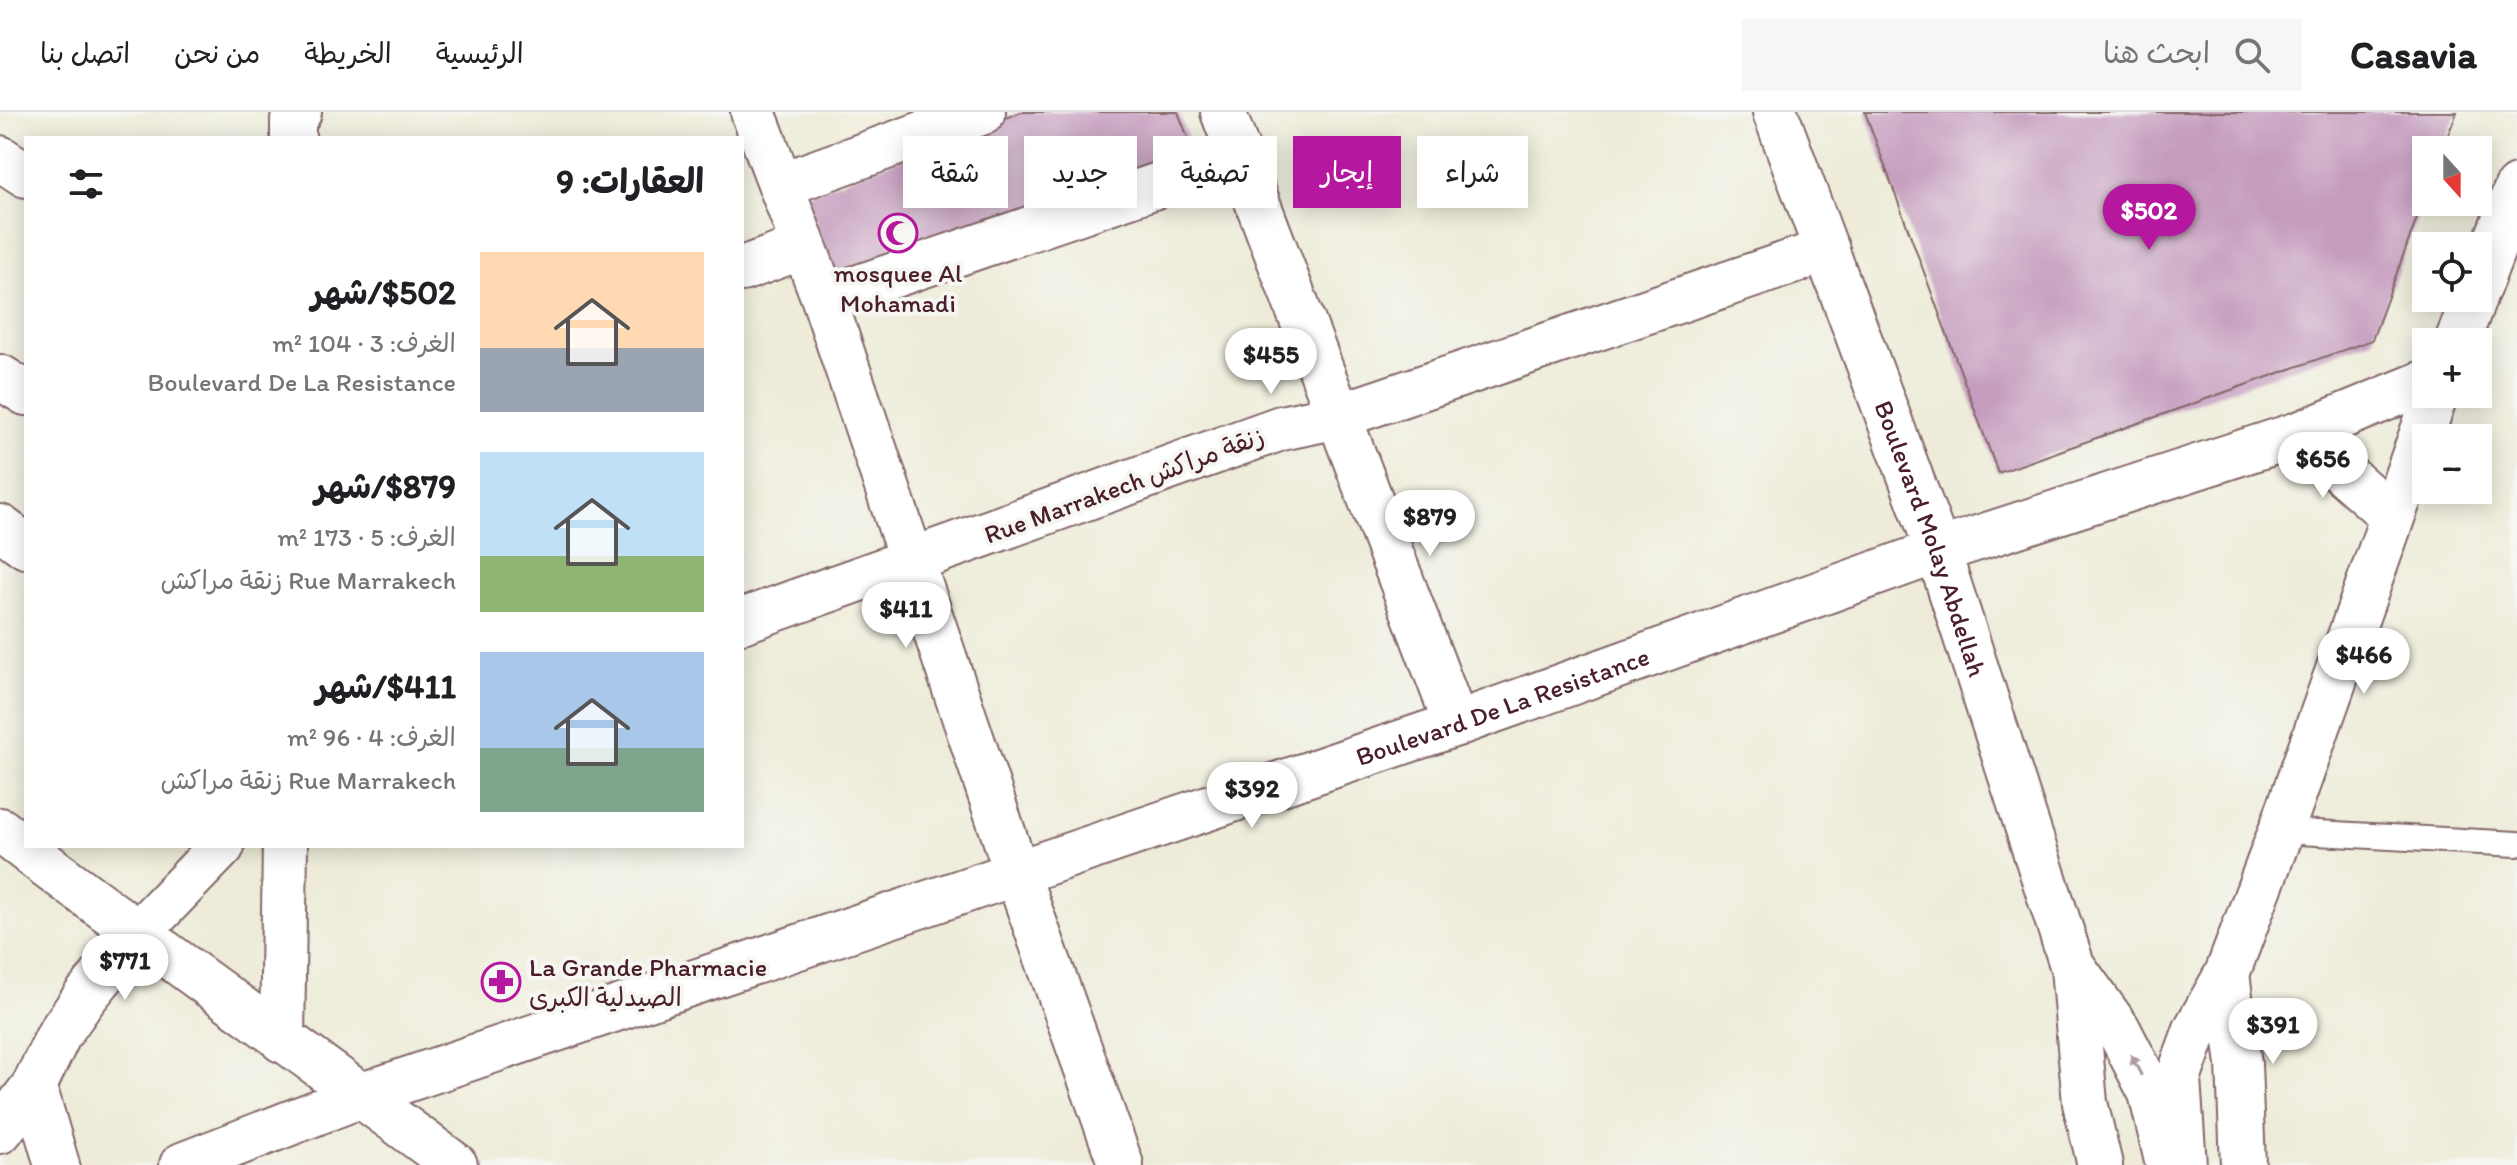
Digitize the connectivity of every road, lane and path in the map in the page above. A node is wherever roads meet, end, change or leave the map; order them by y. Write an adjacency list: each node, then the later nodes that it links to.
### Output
1 (753, 112): 8 (street)
2 (983, 112): 8 (street)
3 (1223, 112): 5 (street)
4 (1775, 112): 13 (street, Boulevard Molay Abdellah)
5 (1233, 136)
6 (0, 158): 7 (street)
7 (24, 174)
8 (781, 185): 12 (street)
9 (1153, 187): 16 (street)
10 (2517, 187): 14 (street)
11 (1260, 208): 21 (street)
12 (802, 247): 15 (street); 16 (street)
13 (1827, 250): 21 (street, Rue Marrakech زنقة مراكش); 26 (street, Boulevard Molay Abdellah)
14 (2492, 252)
15 (744, 268)
16 (824, 299): 27 (street)
17 (0, 377): 19 (street)
18 (2412, 388): 22 (street, Boulevard De La Resistance)
19 (24, 392)
20 (2431, 408): 23 (street)
21 (1339, 416): 27 (street, Rue Marrakech زنقة مراكش); 29 (street)
22 (2299, 434): 23 (street); 26 (street, Boulevard De La Resistance)
23 (2392, 516): 31 (street)
24 (0, 527): 25 (street)
25 (24, 545)
26 (1938, 551): 29 (street, Boulevard De La Resistance); 37 (street, Boulevard Molay Abdellah)
27 (912, 562): 28 (street, Rue Marrakech زنقة مراكش); 35 (street)
28 (744, 620)
29 (1456, 724): 35 (street, Boulevard De La Resistance)
30 (0, 830): 36 (street)
31 (2281, 831): 32 (lane); 38 (street)
32 (2517, 844)
33 (220, 848): 36 (street)
34 (285, 848): 39 (street)
35 (1017, 874): 41 (street, Boulevard De La Resistance); 46 (street)
36 (136, 935): 39 (street); 40 (street)
37 (2073, 968): 47 (street); 48 (street, one-way to 37)
38 (2227, 974): 49 (street); 50 (street)
39 (282, 1040): 41 (street)
40 (34, 1086): 42 (street); 43 (street)
41 (362, 1095): 44 (street, Boulevard De La Resistance); 45 (street)
42 (0, 1131)
43 (57, 1165)
44 (182, 1165)
45 (455, 1165)
46 (1121, 1165)
47 (2100, 1165)
48 (2168, 1165)
49 (2184, 1165)
50 (2243, 1165)

